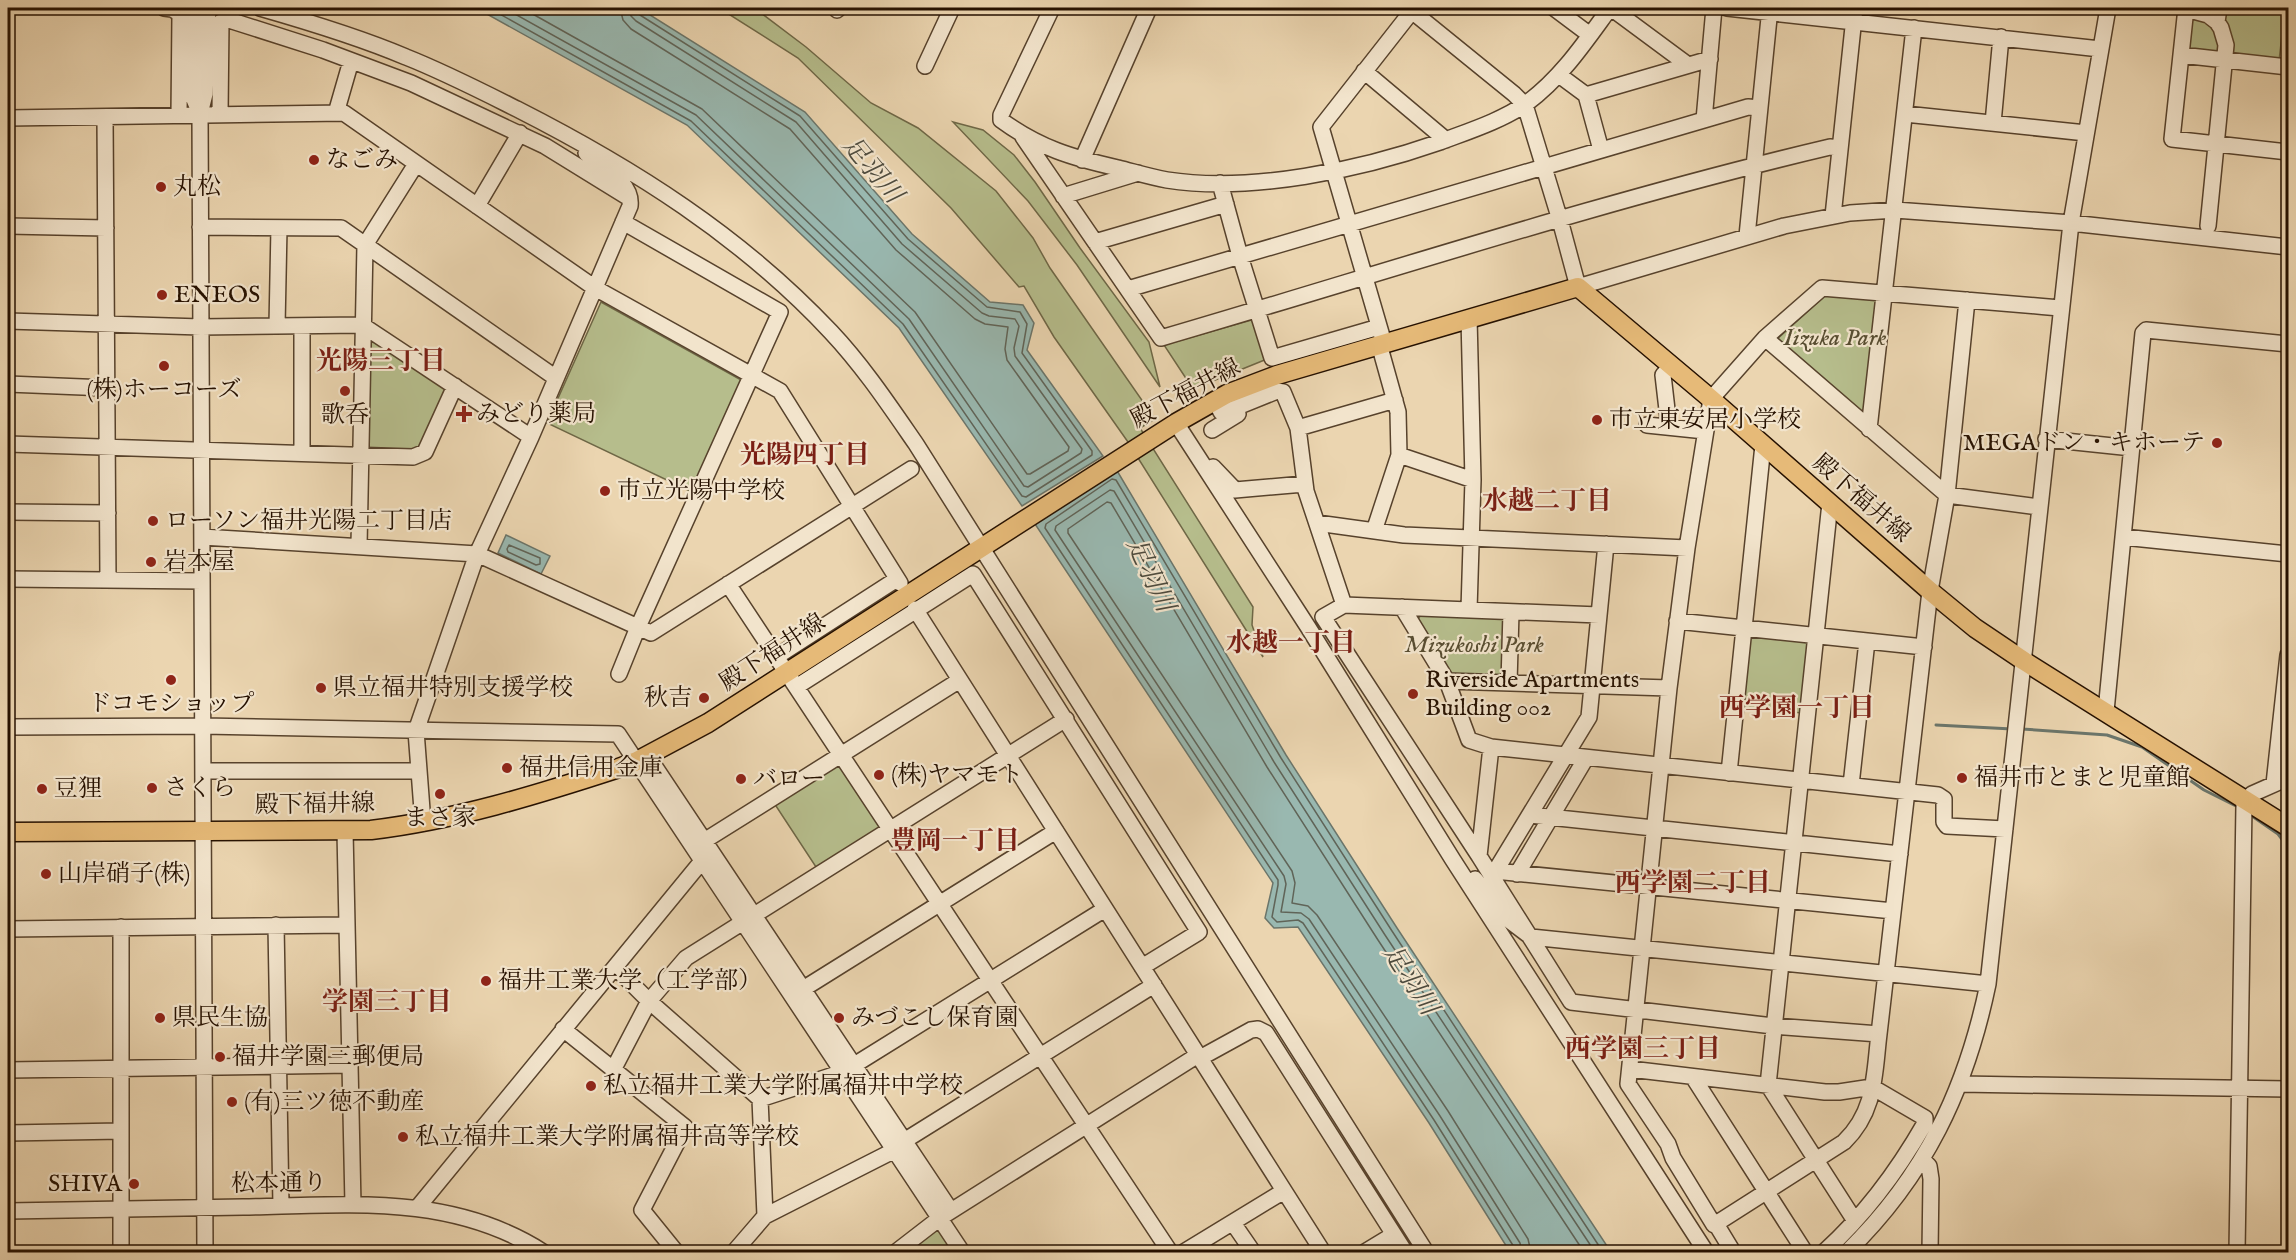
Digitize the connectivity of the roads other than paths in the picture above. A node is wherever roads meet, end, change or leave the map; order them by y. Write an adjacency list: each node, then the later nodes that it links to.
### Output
1 (164, 8): 15 (street)
2 (208, 8): 35 (street)
3 (260, 8): 45 (street)
4 (952, 8): 27 (street)
5 (1052, 8): 46 (street)
6 (1149, 8): 52 (street)
7 (1554, 8): 19 (street)
8 (1610, 8): 19 (street); 26 (street)
9 (1714, 8): 23 (street)
10 (1727, 8): 14 (street)
11 (2108, 8): 21 (street)
12 (2186, 8): 17 (street); 22 (street)
13 (1410, 9): 29 (street); 32 (street)
14 (1770, 10): 16 (street); 33 (street)
15 (186, 13): 35 (street); 38 (street)
16 (1854, 14): 18 (street); 49 (street)
17 (2218, 15): 24 (street)
18 (1914, 28): 20 (street); 37 (street)
19 (1590, 35): 30 (street)
20 (2001, 37): 21 (street); 42 (street)
21 (2100, 50): 44 (street)
22 (2181, 55): 24 (street); 48 (street)
23 (1710, 59): 26 (street); 41 (street)
24 (2224, 60): 28 (street); 48 (street)
25 (351, 61): 34 (street); 36 (street); 43 (street)
26 (1688, 65): 31 (street)
27 (925, 66)
28 (2289, 67)
29 (1364, 71): 47 (street); 56 (street)
30 (1559, 75): 31 (street); 32 (street)
31 (1586, 94): 50 (street)
32 (1525, 105): 47 (street); 55 (street)
33 (1759, 108): 41 (street); 54 (street)
34 (336, 113): 36 (street); 53 (street)
35 (200, 114): 36 (street); 38 (street); 70 (street)
36 (220, 114)
37 (1905, 114): 42 (street); 63 (street)
38 (179, 115): 39 (street)
39 (105, 117): 40 (street); 71 (street)
40 (8, 118)
41 (1704, 120): 50 (street)
42 (1993, 123): 44 (street)
43 (520, 133): 60 (street); 62 (street)
44 (2086, 133): 67 (street)
45 (573, 137): 60 (street); 141 (street)
46 (1023, 137): 52 (street); 59 (street)
47 (1446, 140): 56 (street)
48 (2212, 144): 51 (street); 73 (street)
49 (1840, 148): 54 (street); 64 (street)
50 (1601, 150): 55 (street)
51 (2289, 152)
52 (1082, 160): 57 (street)
53 (416, 164): 62 (street); 76 (street)
54 (1753, 165): 65 (street); 74 (street)
55 (1544, 166): 65 (street); 68 (street)
56 (1333, 171): 58 (street); 68 (street)
57 (1138, 173): 58 (street); 59 (street)
58 (1221, 183): 61 (street)
59 (1062, 196): 75 (street)
60 (631, 199): 66 (street)
61 (1226, 204): 75 (street); 78 (street)
62 (477, 206): 81 (street)
63 (1895, 210): 64 (street); 67 (street); 83 (street)
64 (1833, 216): 74 (street)
65 (1560, 220): 79 (street); 80 (street)
66 (624, 222): 81 (street); 98 (street)
67 (2070, 223): 73 (street); 85 (street)
68 (1348, 224): 78 (street); 79 (street)
69 (8, 226): 71 (street)
70 (200, 227): 72 (street); 93 (street)
71 (106, 228): 89 (street)
72 (279, 228): 76 (street); 91 (street)
73 (2203, 232): 77 (street)
74 (1747, 236): 80 (street)
75 (1095, 242): 82 (street)
76 (365, 245): 90 (street); 99 (street)
77 (2289, 247)
78 (1240, 256): 82 (street); 86 (street)
79 (1365, 278): 86 (street); 94 (street)
80 (1578, 287): 87 (main road, 殿下福井線); 97 (main road, 殿下福井線)
81 (595, 288): 98 (street); 99 (street)
82 (1128, 289): 86 (street)
83 (1884, 293): 84 (street); 95 (street); 112 (street)
84 (1967, 300): 85 (street); 128 (street)
85 (2060, 308): 115 (street)
86 (1257, 310): 94 (street)
87 (1469, 318): 94 (main road, 殿下福井線); 126 (street)
88 (8, 321): 89 (street)
89 (106, 324): 93 (street); 102 (street)
90 (362, 325): 92 (street); 101 (street); 123 (street)
91 (277, 326): 92 (street); 93 (street)
92 (302, 326): 122 (street)
93 (201, 327): 121 (street)
94 (1381, 338): 105 (main road, 殿下福井線); 106 (street)
95 (1765, 338): 104 (street); 112 (street)
96 (2289, 344): 120 (street)
97 (1671, 366): 104 (main road, 殿下福井線); 109 (street)
98 (753, 376): 130 (street); 158 (street)
99 (556, 378): 114 (street)
100 (8, 384): 102 (street)
101 (455, 386): 114 (street); 123 (street)
102 (107, 388): 119 (street)
103 (1285, 396): 105 (street); 110 (street); 111 (street)
104 (1711, 399): 113 (street); 117 (main road, 殿下福井線)
105 (1215, 400): 107 (main road, 殿下福井線)
106 (1395, 400): 110 (street); 124 (street)
107 (1176, 423): 118 (street); 141 (main road, 殿下福井線)
108 (1647, 425): 109 (street)
109 (1669, 427): 113 (street)
110 (1298, 428): 127 (street)
111 (1212, 429)
112 (1869, 429): 128 (street)
113 (1705, 431): 142 (street)
114 (531, 437): 143 (street)
115 (2046, 439): 120 (street); 131 (street)
116 (8, 444): 119 (street)
117 (1763, 445): 129 (main road, 殿下福井線); 159 (street)
118 (1190, 446): 127 (street); 208 (street)
119 (107, 447): 121 (street); 133 (street)
120 (2132, 448): 137 (street)
121 (201, 450): 122 (street); 136 (street)
122 (302, 453): 123 (street)
123 (360, 454): 140 (street)
124 (1399, 455): 126 (street); 135 (street)
125 (911, 469): 130 (street)
126 (1473, 480): 138 (street)
127 (1304, 484): 134 (street)
128 (1947, 495): 131 (street); 150 (street)
129 (1830, 503): 150 (main road, 殿下福井線); 160 (street)
130 (851, 506): 149 (street); 166 (street)
131 (2039, 507): 165 (street)
132 (8, 512): 133 (street)
133 (108, 513): 147 (street)
134 (1317, 523): 135 (street); 151 (street)
135 (1374, 531): 138 (street)
136 (202, 537): 140 (street); 148 (street)
137 (2123, 537): 144 (street); 173 (street)
138 (1473, 538): 139 (street); 154 (street)
139 (1606, 544): 142 (street); 156 (street)
140 (359, 546): 143 (street)
141 (982, 547): 145 (street); 166 (main road, 殿下福井線)
142 (1687, 548): 157 (street)
143 (477, 554): 158 (street); 177 (street)
144 (2289, 554)
145 (999, 573): 162 (street); 288 (street)
146 (8, 579): 147 (street)
147 (108, 580): 148 (street)
148 (202, 581): 175 (street)
149 (728, 584): 158 (street); 166 (street)
150 (1930, 591): 163 (street); 165 (main road, 殿下福井線)
151 (1344, 605): 152 (street); 207 (street)
152 (1402, 607): 154 (street); 169 (street)
153 (915, 609): 162 (street); 166 (street); 168 (street)
154 (1469, 610): 155 (street)
155 (1511, 612): 156 (street); 170 (street)
156 (1599, 615): 171 (street)
157 (1677, 621): 159 (street); 172 (street)
158 (638, 627): 167 (street)
159 (1745, 627): 160 (street); 187 (street)
160 (1816, 635): 161 (street); 188 (street)
161 (1867, 640): 163 (street); 190 (street)
162 (1017, 642): 174 (street)
163 (1924, 647): 191 (street)
164 (2289, 655): 189 (street)
165 (2024, 661): 173 (main road, 殿下福井線); 198 (street)
166 (786, 672): 179 (street); 182 (main road, 殿下福井線)
167 (619, 674)
168 (960, 680): 179 (street); 180 (street)
169 (1447, 681): 170 (street); 178 (street)
170 (1509, 683): 171 (street)
171 (1592, 685): 172 (street); 181 (street)
172 (1668, 688): 184 (street)
173 (2106, 711): 192 (main road, 殿下福井線)
174 (1066, 718): 180 (street); 227 (street)
175 (202, 726): 176 (street); 177 (street); 185 (street)
176 (8, 727)
177 (416, 731): 182 (street); 186 (street)
178 (1491, 747): 181 (street); 207 (street)
179 (841, 754): 199 (street); 204 (street)
180 (1009, 756): 199 (street); 202 (street)
181 (1565, 756): 183 (street); 193 (street)
182 (642, 758): 195 (main road, 殿下福井線); 204 (street); 209 (street)
183 (1586, 758): 184 (street); 194 (street)
184 (1660, 765): 187 (street); 196 (street)
185 (203, 771): 186 (street); 200 (street)
186 (419, 771): 195 (street)
187 (1729, 773): 188 (street)
188 (1800, 780): 190 (street); 205 (street)
189 (2282, 781): 192 (street)
190 (1851, 785): 191 (street)
191 (1907, 793): 198 (street); 206 (street)
192 (2245, 801): 197 (main road, 殿下福井線); 252 (street)
193 (1530, 814): 194 (street); 210 (street)
194 (1550, 816): 196 (street); 211 (street)
195 (423, 823): 201 (main road, 殿下福井線)
196 (1654, 827): 205 (street); 212 (street)
197 (2289, 827)
198 (2005, 829): 230 (street)
199 (890, 830): 214 (street); 217 (street)
200 (203, 831): 201 (main road, 殿下福井線); 203 (main road, 殿下福井線); 220 (street)
201 (345, 831): 219 (street)
202 (1056, 831): 214 (street); 215 (street)
203 (8, 832)
204 (704, 841): 217 (street)
205 (1793, 843): 206 (street); 213 (street)
206 (1900, 854): 216 (street)
207 (1479, 856): 210 (street)
208 (1453, 860): 223 (street); 289 (street)
209 (702, 861): 217 (street); 226 (street)
210 (1494, 873): 211 (street); 223 (street)
211 (1517, 873): 212 (street)
212 (1648, 886): 213 (street); 224 (street)
213 (1786, 901): 216 (street); 225 (street)
214 (939, 903): 229 (street); 232 (street)
215 (1105, 909): 227 (street); 229 (street)
216 (1893, 911): 228 (street)
217 (749, 920): 232 (street); 233 (street); 244 (street)
218 (276, 925): 219 (street); 220 (street); 241 (street)
219 (347, 925): 240 (street)
220 (204, 926): 221 (street); 242 (street)
221 (121, 927): 222 (street); 243 (street)
222 (8, 929)
223 (1531, 937): 224 (street); 234 (street)
224 (1642, 949): 225 (street); 234 (street)
225 (1779, 963): 228 (street); 235 (street)
226 (615, 967): 233 (street); 236 (street)
227 (1142, 967): 231 (street)
228 (1885, 974): 230 (street); 237 (street)
229 (991, 981): 239 (street); 244 (street)
230 (1988, 984): 249 (street)
231 (1154, 985): 238 (street); 239 (street)
232 (803, 989): 244 (street)
233 (650, 1001): 246 (street); 254 (street)
234 (1635, 1010): 235 (street); 247 (street)
235 (1773, 1026): 237 (street); 250 (street)
236 (563, 1029): 246 (street); 266 (street)
237 (1879, 1034): 251 (street)
238 (1199, 1056): 255 (street); 261 (street); 274 (street)
239 (1041, 1057): 255 (street); 258 (street)
240 (350, 1065): 241 (street); 263 (street)
241 (278, 1066): 242 (street); 264 (street)
242 (205, 1068): 243 (street); 265 (street)
243 (121, 1069): 245 (street); 256 (street)
244 (848, 1069): 254 (street); 258 (street)
245 (8, 1070)
246 (613, 1070): 278 (street)
247 (1630, 1070): 248 (street); 273 (street)
248 (1693, 1077): 250 (street); 262 (street)
249 (1960, 1084): 252 (street); 260 (street)
250 (1768, 1085): 251 (street); 259 (street)
251 (1872, 1087): 259 (street); 271 (street)
252 (2239, 1088): 253 (street); 295 (street)
253 (2289, 1089)
254 (760, 1099): 270 (street)
255 (1085, 1125): 269 (street); 282 (street)
256 (121, 1131): 257 (street); 267 (street)
257 (8, 1133)
258 (899, 1146): 269 (street); 270 (street)
259 (1816, 1160): 262 (street); 271 (street)
260 (1923, 1160): 293 (street); 294 (street)
261 (1284, 1191): 272 (street); 285 (street)
262 (1766, 1192): 273 (street); 291 (street)
263 (353, 1205): 264 (street, 松本通り); 266 (street, 松本通り)
264 (281, 1206): 265 (street, 松本通り)
265 (205, 1207): 267 (street, 松本通り); 276 (street)
266 (418, 1207): 277 (street, 松本通り)
267 (121, 1209): 268 (street, 松本通り); 275 (street)
268 (8, 1211)
269 (945, 1215): 280 (street); 281 (street)
270 (765, 1216): 279 (street)
271 (1855, 1221): 292 (street)
272 (1233, 1223): 283 (street); 284 (street)
273 (1716, 1224): 290 (street)
274 (1393, 1235): 286 (street); 287 (street)
275 (121, 1252)
276 (205, 1252)
277 (543, 1252)
278 (676, 1252)
279 (734, 1252)
280 (896, 1252)
281 (962, 1252)
282 (1170, 1252)
283 (1184, 1252)
284 (1253, 1252)
285 (1323, 1252)
286 (1365, 1252)
287 (1405, 1252)
288 (1426, 1252)
289 (1706, 1252)
290 (1733, 1252)
291 (1805, 1252)
292 (1824, 1252)
293 (1846, 1252)
294 (1930, 1252)
295 (2237, 1252)

